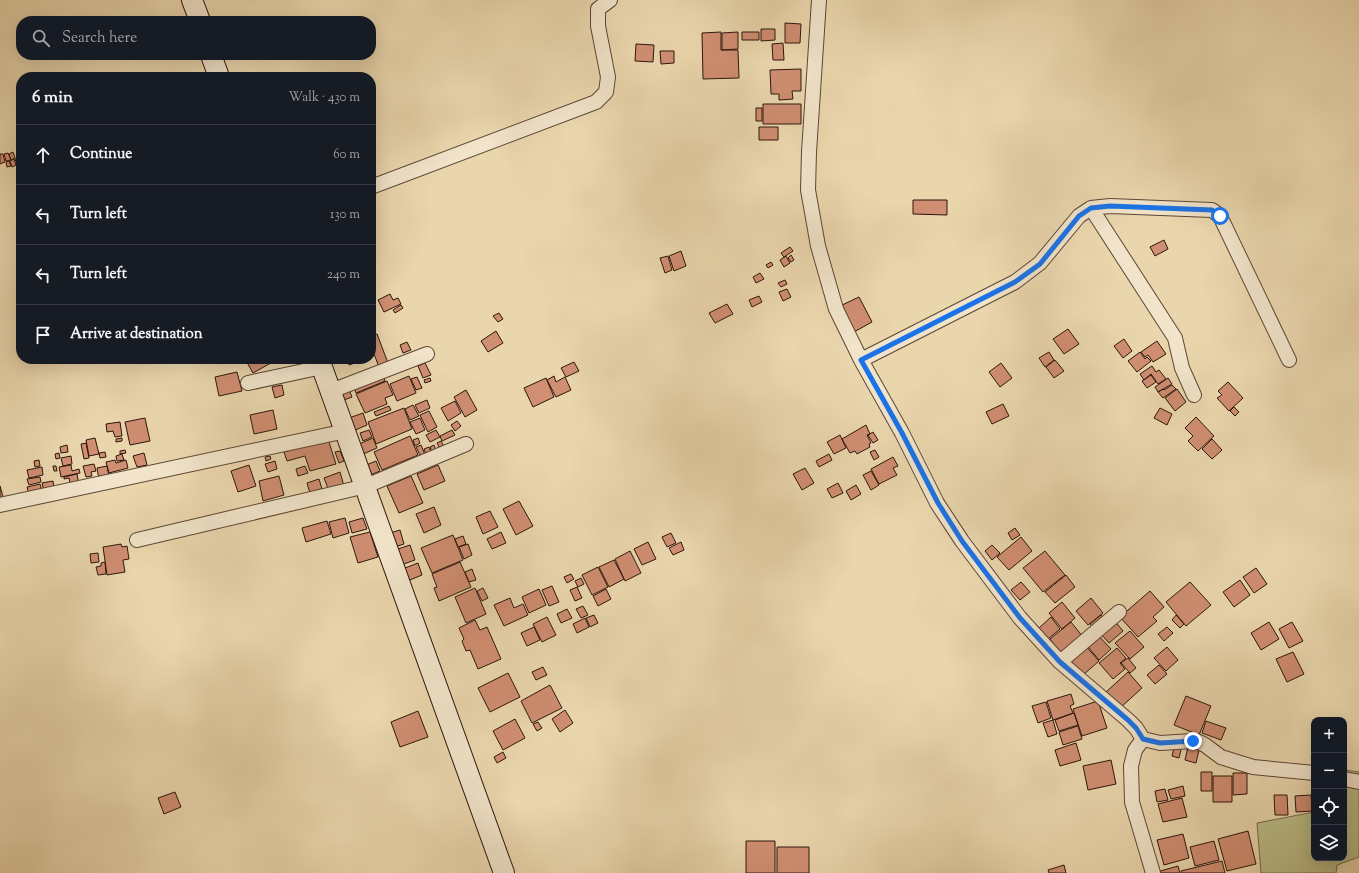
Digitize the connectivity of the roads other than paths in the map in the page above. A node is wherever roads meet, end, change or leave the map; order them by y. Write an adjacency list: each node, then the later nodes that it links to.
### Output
1 (192, 0): 4 (street)
2 (610, 0): 7 (street)
3 (819, 0): 10 (street)
4 (198, 16)
5 (214, 60): 6 (street)
6 (217, 72)
7 (376, 185)
8 (1091, 208): 10 (street); 11 (street); 16 (street)
9 (427, 354): 15 (street)
10 (861, 360): 23 (street)
11 (1289, 360)
12 (317, 364): 14 (street)
13 (321, 364): 15 (street)
14 (248, 383)
15 (331, 391): 17 (street)
16 (1194, 395)
17 (346, 431): 19 (street); 20 (street)
18 (466, 444): 19 (street)
19 (366, 486): 21 (street); 28 (street)
20 (0, 505)
21 (137, 540)
22 (1119, 612): 23 (street)
23 (1060, 662): 24 (street)
24 (1143, 739): 25 (street); 29 (street)
25 (1311, 773)
26 (1347, 780): 27 (street)
27 (1359, 782)
28 (504, 873)
29 (1153, 873)

